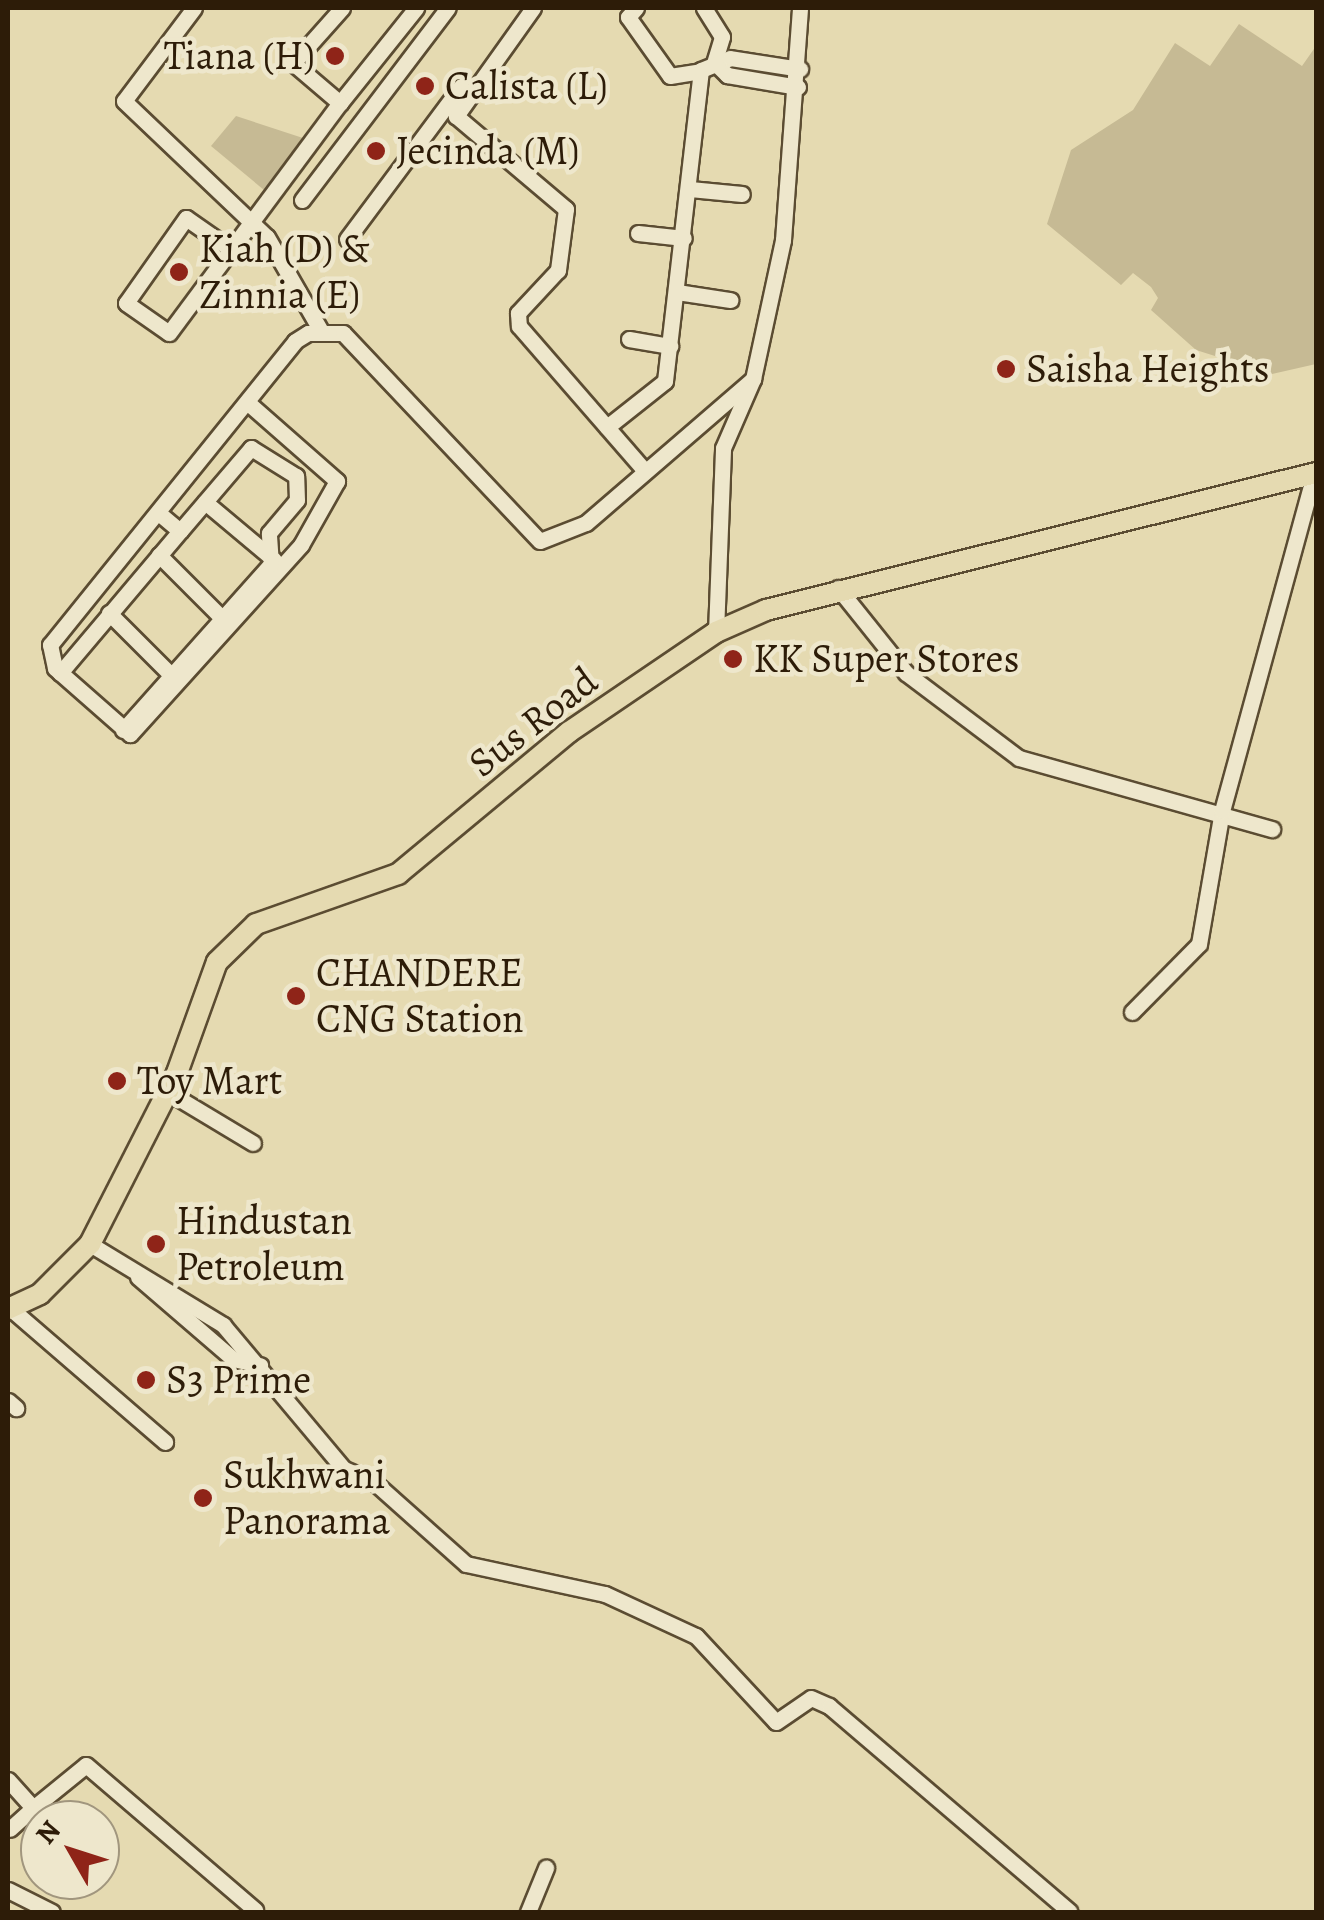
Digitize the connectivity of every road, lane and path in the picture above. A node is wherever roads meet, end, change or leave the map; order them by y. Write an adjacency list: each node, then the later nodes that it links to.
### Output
1 (194, 8): 17 (street)
2 (342, 8): 13 (street)
3 (416, 8): 13 (street)
4 (448, 8): 16 (street)
5 (522, 8): 20 (street)
6 (533, 8): 29 (street)
7 (636, 8): 10 (street)
8 (704, 8): 10 (street)
9 (800, 8): 11 (street)
10 (710, 66): 11 (street); 12 (street); 14 (street)
11 (800, 69): 12 (street)
12 (798, 87): 27 (street)
13 (340, 103): 17 (street)
14 (690, 189): 15 (street); 19 (street)
15 (742, 194)
16 (302, 200)
17 (246, 224): 21 (street); 24 (street)
18 (638, 233): 19 (street)
19 (684, 238): 22 (street)
20 (347, 239)
21 (230, 248): 21 (street)
22 (677, 292): 23 (street); 26 (street)
23 (730, 300)
24 (320, 329): 28 (street); 30 (street)
25 (629, 339): 26 (street)
26 (670, 346): 29 (street)
27 (753, 379): 30 (street); 40 (street)
28 (247, 402): 33 (street); 43 (street)
29 (607, 427): 30 (street)
30 (644, 471)
31 (1315, 473): 37 (main road, Sus Road); 44 (street)
32 (205, 502): 34 (street); 36 (street); 36 (street)
33 (160, 514): 34 (street); 41 (street)
34 (180, 532): 35 (street)
35 (159, 555): 38 (street); 39 (street)
36 (274, 560): 39 (street)
37 (838, 588): 40 (main road, Sus Road); 44 (street)
38 (110, 613): 41 (street); 42 (street)
39 (222, 618): 42 (street)
40 (716, 632): 47 (main road, Sus Road)
41 (60, 673): 43 (street)
42 (170, 674): 43 (street)
43 (123, 730)
44 (1222, 811): 45 (street); 46 (street)
45 (1272, 829)
46 (1132, 1012)
47 (168, 1092): 48 (street); 49 (main road, Sus Road)
48 (254, 1143)
49 (90, 1244): 50 (main road, Sus Road); 62 (street)
50 (9, 1309): 51 (street)
51 (165, 1442)
52 (8, 1780): 53 (street)
53 (26, 1800)
54 (43, 1800): 59 (street)
55 (20, 1820): 56 (street)
56 (10, 1829)
57 (546, 1868): 61 (street)
58 (8, 1890): 60 (street)
59 (255, 1910)
60 (52, 1912)
61 (528, 1912)
62 (1069, 1912)

